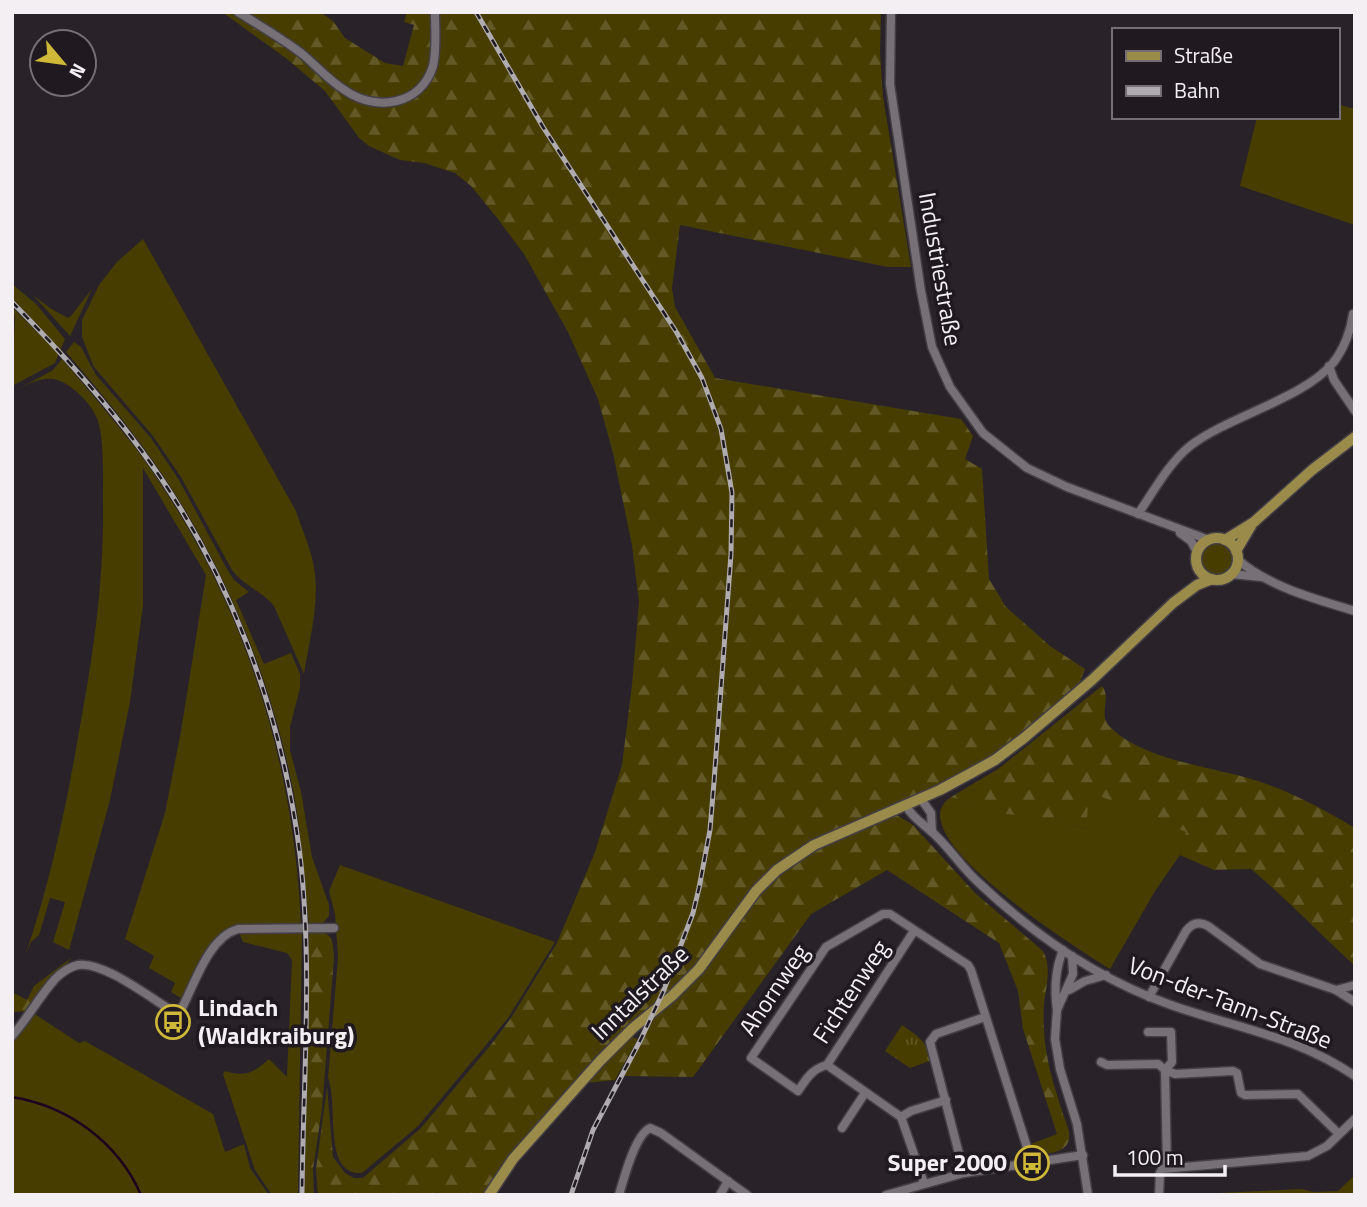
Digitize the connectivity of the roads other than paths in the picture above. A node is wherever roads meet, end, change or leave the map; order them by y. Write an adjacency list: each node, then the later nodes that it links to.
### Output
1 (238, 12): 2 (street)
2 (435, 12)
3 (891, 12): 8 (street, Industriestraße)
4 (1353, 314): 5 (street)
5 (1329, 366): 6 (street); 8 (street)
6 (1355, 411)
7 (1355, 437): 9 (main road)
8 (1138, 514): 10 (street, Industriestraße)
9 (1254, 522): 12 (main road); 14 (main road)
10 (1172, 527): 11 (street, Industriestraße); 13 (street, Industriestraße)
11 (1209, 540): 12 (main road); 13 (main road)
12 (1225, 540): 14 (main road)
13 (1197, 551): 15 (main road)
14 (1236, 555): 16 (main road); 17 (street)
15 (1197, 567): 18 (main road); 19 (main road)
16 (1231, 574): 17 (street); 18 (main road)
17 (1264, 578): 20 (street)
18 (1212, 579): 19 (main road)
19 (1173, 603): 21 (main road, Inntalstraße)
20 (1355, 611)
21 (940, 790): 22 (main road, Inntalstraße); 24 (street)
22 (921, 799): 23 (main road, Inntalstraße); 24 (street)
23 (906, 806): 25 (street, Von-der-Tann-Straße); 56 (main road, Inntalstraße)
24 (931, 813): 25 (street)
25 (932, 832): 28 (street, Von-der-Tann-Straße)
26 (334, 928): 39 (street)
27 (914, 930): 37 (street, Fichtenweg); 41 (street, Fichtenweg); 41 (street, Ahornweg)
28 (1063, 950): 29 (street, Von-der-Tann-Straße); 36 (street)
29 (1072, 956): 30 (street, Von-der-Tann-Straße); 33 (street)
30 (1106, 975): 33 (street); 34 (street, Von-der-Tann-Straße)
31 (1355, 985): 32 (street)
32 (1336, 989): 34 (street); 35 (street)
33 (1067, 992): 36 (street)
34 (1149, 997): 43 (street, Von-der-Tann-Straße)
35 (1355, 1002)
36 (1057, 1010): 50 (street)
37 (985, 1017): 45 (street); 51 (street, Fichtenweg)
38 (1148, 1032): 42 (street)
39 (12, 1036)
40 (1101, 1062): 42 (street)
41 (827, 1065): 44 (street, Fichtenweg)
42 (1166, 1070): 49 (street); 52 (street)
43 (1355, 1076)
44 (865, 1093): 46 (street, Fichtenweg); 48 (street)
45 (946, 1100): 46 (street); 53 (street)
46 (901, 1117): 55 (street)
47 (1355, 1119): 49 (street)
48 (842, 1128)
49 (1339, 1135): 52 (street)
50 (1083, 1155): 51 (street); 61 (street)
51 (1032, 1163): 53 (street)
52 (1167, 1167): 62 (street)
53 (964, 1173): 55 (street)
54 (728, 1181): 57 (street); 58 (street); 59 (street)
55 (924, 1183): 60 (street)
56 (488, 1195)
57 (619, 1195)
58 (720, 1195)
59 (747, 1195)
60 (886, 1195)
61 (1088, 1195)
62 (1159, 1195)

